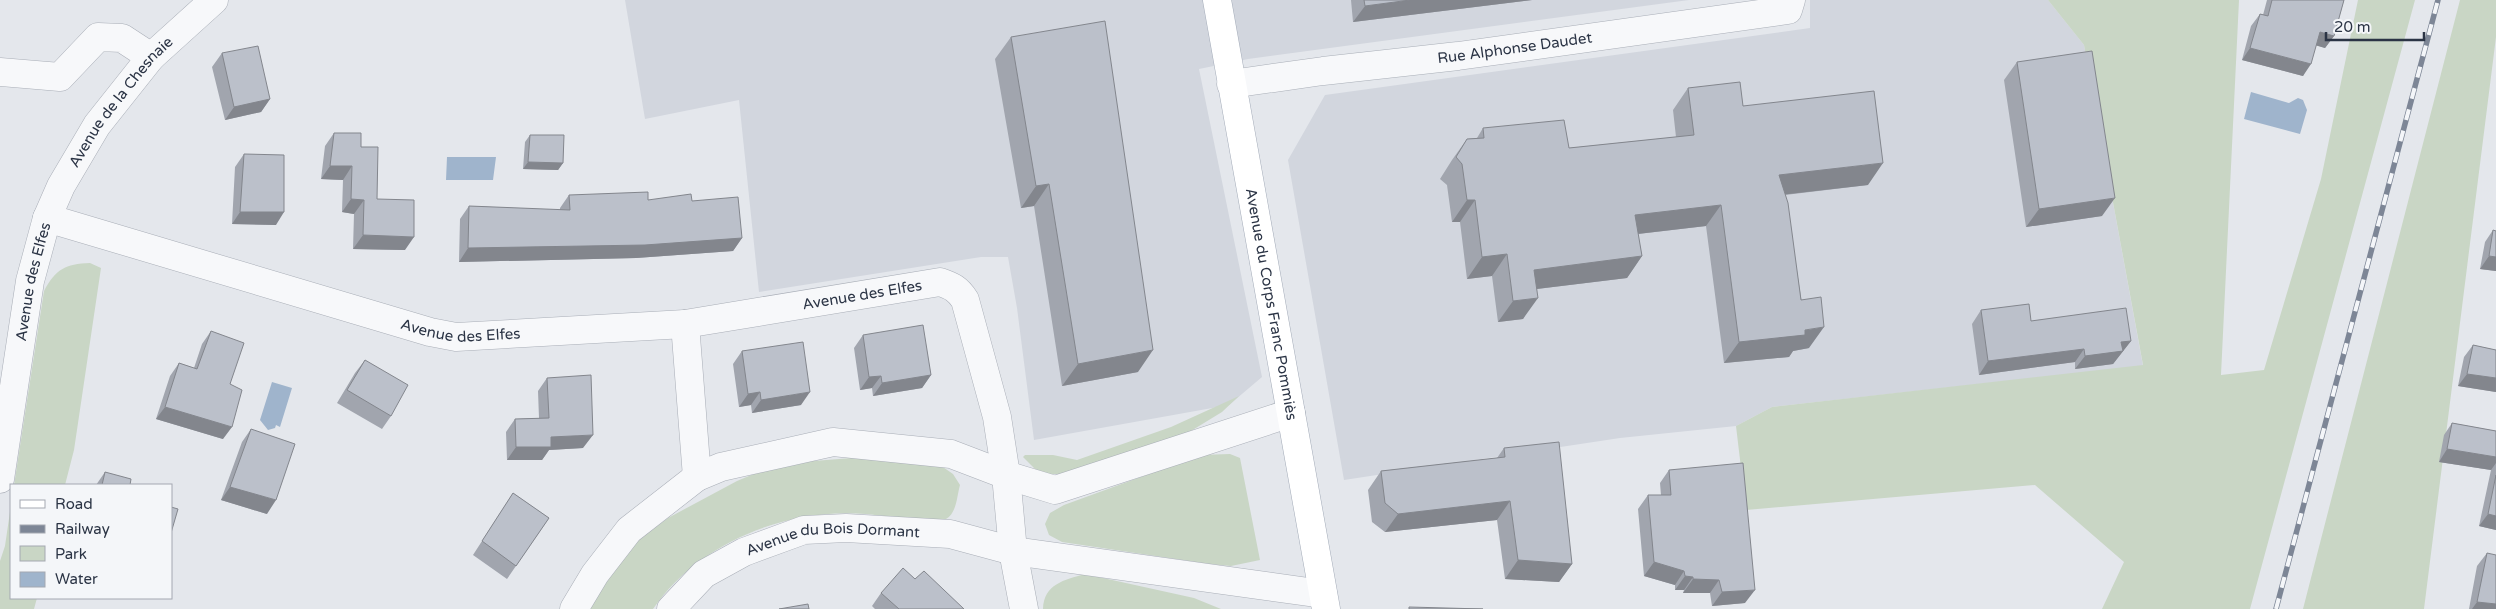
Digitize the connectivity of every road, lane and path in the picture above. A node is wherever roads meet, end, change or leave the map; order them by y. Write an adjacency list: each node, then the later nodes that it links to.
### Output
1 (214, 0): 4 (street, Avenue de la Chesnaie)
2 (1217, 0): 6 (main road, Avenue du Corps Franc Pommiès)
3 (1791, 0): 6 (street, Rue Alphonse Daudet)
4 (151, 57): 5 (street); 7 (street, Avenue de la Chesnaie)
5 (0, 72)
6 (1231, 84): 9 (main road, Avenue du Corps Franc Pommiès)
7 (47, 218): 8 (street, Avenue des Elfes); 12 (street, Avenue des Elfes)
8 (685, 324): 10 (street); 11 (street, Avenue des Elfes)
9 (1291, 413): 11 (street); 14 (main road, Avenue du Corps Franc Pommiès)
10 (697, 476): 11 (street); 15 (street)
11 (1006, 476): 13 (street)
12 (0, 479)
13 (1013, 551): 14 (street, Avenue du Bois Dormant); 16 (street, Avenue du Bois Dormant); 17 (street)
14 (1324, 601)
15 (574, 609)
16 (671, 609)
17 (1024, 609)

